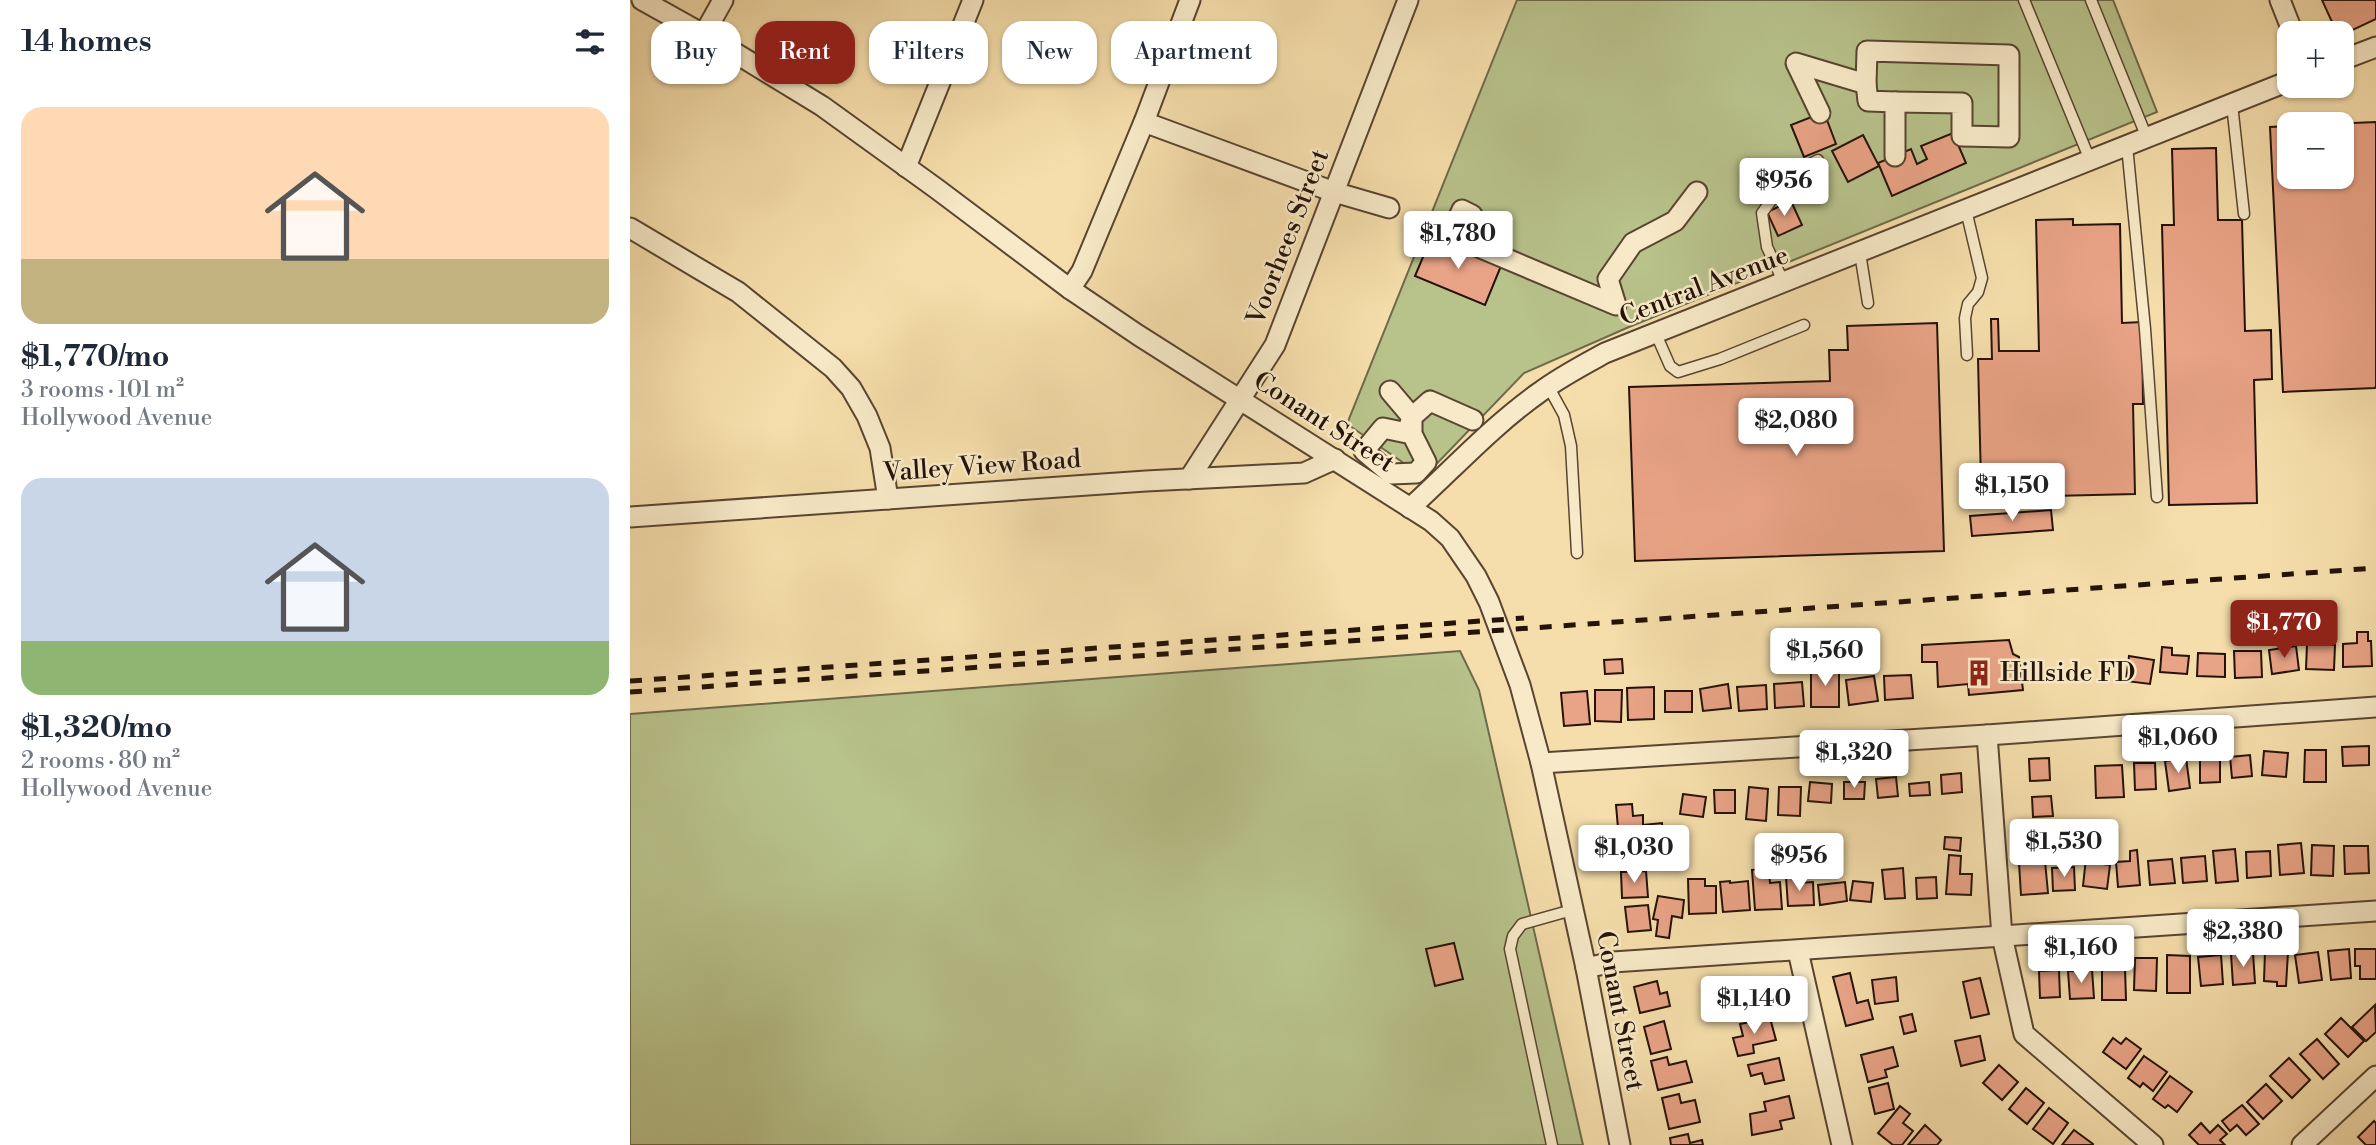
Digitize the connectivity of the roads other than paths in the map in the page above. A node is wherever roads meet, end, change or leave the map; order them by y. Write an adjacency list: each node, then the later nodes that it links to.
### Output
1 (642, 0): 9 (street, Conant Street)
2 (723, 0): 10 (street)
3 (973, 0): 26 (street)
4 (1191, 0): 20 (street)
5 (1408, 0): 27 (street, Voorhees Street)
6 (2024, 0): 25 (lane)
7 (2091, 0): 21 (lane)
8 (2280, 0): 11 (street)
9 (680, 21)
10 (711, 21)
11 (2288, 21)
12 (2376, 47): 13 (street)
13 (2354, 56)
14 (741, 57): 26 (street, Conant Street)
15 (1866, 84): 17 (street); 17 (street); 19 (street)
16 (2277, 86): 18 (street, Central Avenue)
17 (1895, 102): 23 (street)
18 (2232, 104): 21 (street, Central Avenue); 31 (lane)
19 (1820, 113)
20 (1144, 121): 27 (street); 36 (street)
21 (2147, 138): 22 (street, Central Avenue)
22 (2127, 146): 25 (street, Central Avenue); 47 (lane)
23 (1895, 156)
24 (1818, 160): 35 (lane)
25 (2090, 160): 30 (street, Central Avenue)
26 (906, 167): 36 (street, Conant Street)
27 (1334, 192): 29 (street); 43 (street, Voorhees Street)
28 (1697, 192): 33 (street)
29 (1389, 208)
30 (1966, 210): 34 (street, Central Avenue); 40 (lane)
31 (2244, 214)
32 (630, 228): 48 (street)
33 (1483, 237)
34 (1860, 253): 35 (street, Central Avenue); 37 (lane)
35 (1785, 283): 39 (street, Central Avenue)
36 (1070, 289): 43 (street, Conant Street)
37 (1868, 303)
38 (1804, 325): 39 (lane)
39 (1656, 334): 41 (street, Central Avenue)
40 (1967, 355)
41 (1548, 386): 49 (street, Central Avenue); 51 (lane)
42 (1390, 391): 44 (street)
43 (1240, 399): 45 (street, Conant Street); 46 (street, Voorhees Street)
44 (1473, 420)
45 (1335, 459): 46 (street, Valley View Road); 49 (street, Conant Street)
46 (1189, 479): 48 (street, Valley View Road)
47 (2157, 497)
48 (888, 499): 50 (street, Valley View Road)
49 (1410, 508): 54 (street, Conant Street)
50 (630, 517)
51 (1577, 553)
52 (2376, 707): 53 (street)
53 (1987, 736): 54 (street); 57 (street)
54 (1541, 763): 55 (street, Conant Street)
55 (1572, 910): 59 (street, Conant Street); 61 (lane)
56 (2376, 911): 57 (street)
57 (2002, 936): 58 (street); 64 (street)
58 (1798, 951): 59 (street); 63 (street)
59 (1586, 968): 62 (street, Conant Street)
60 (2376, 1076): 65 (street)
61 (1552, 1145)
62 (1620, 1145)
63 (1842, 1145)
64 (2153, 1145)
65 (2302, 1145)

